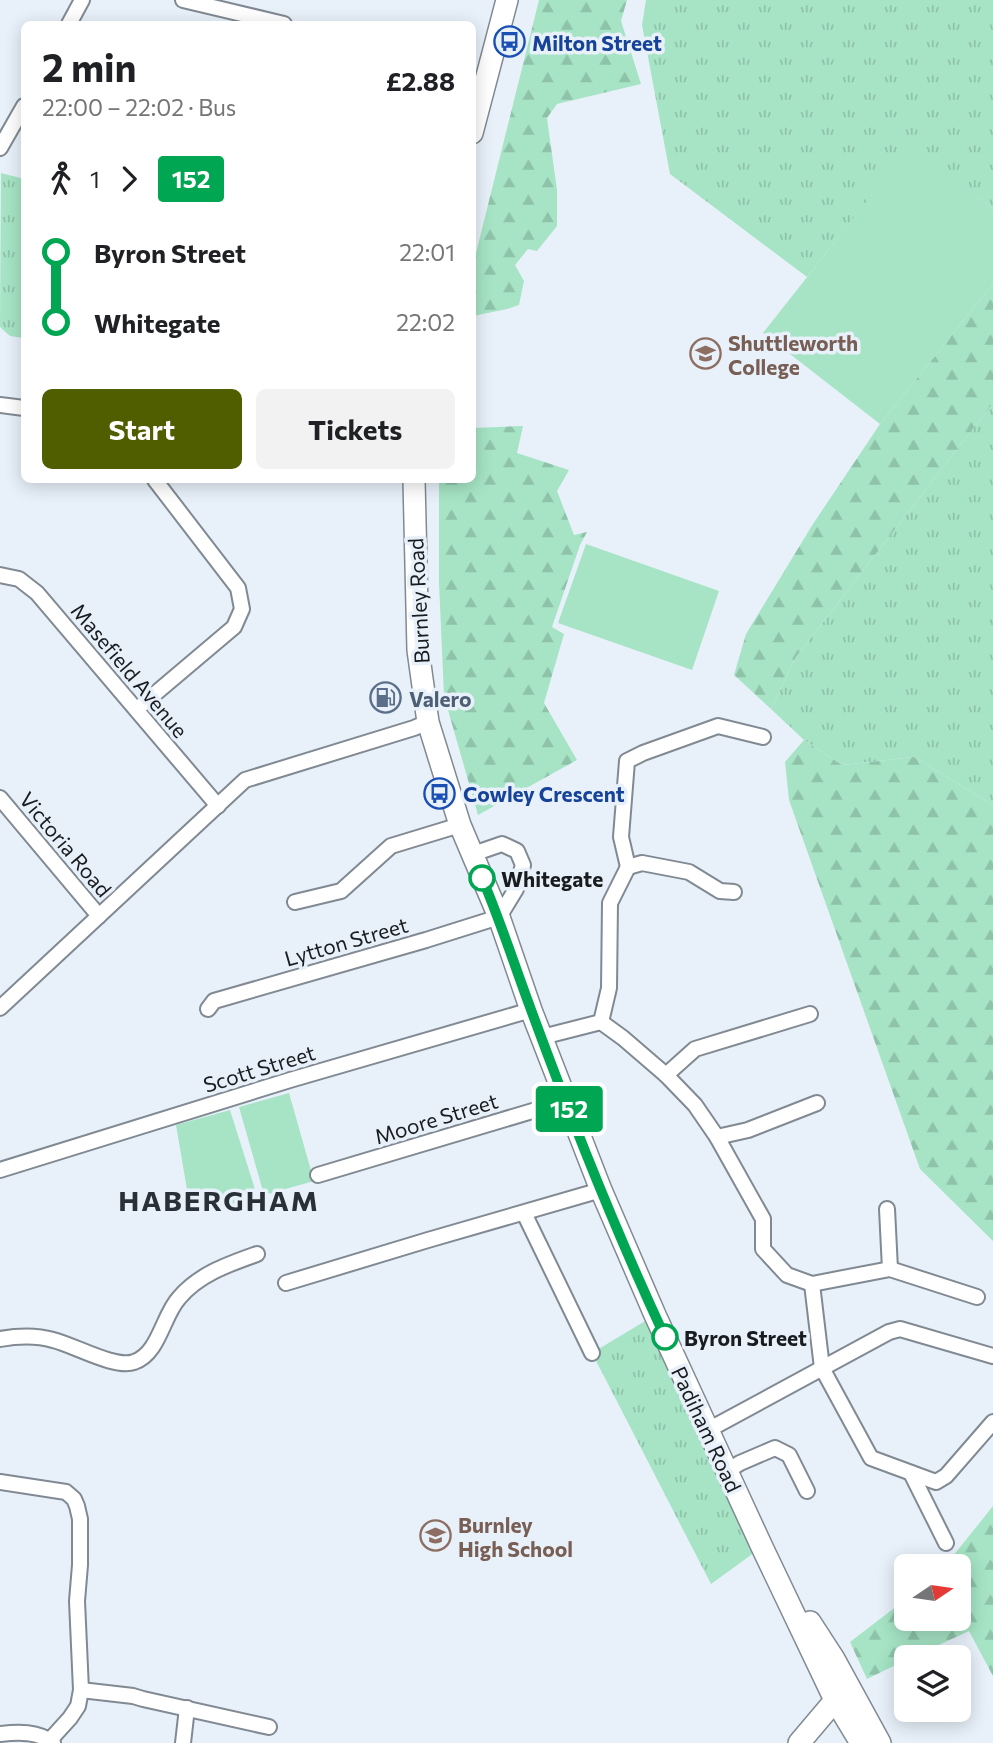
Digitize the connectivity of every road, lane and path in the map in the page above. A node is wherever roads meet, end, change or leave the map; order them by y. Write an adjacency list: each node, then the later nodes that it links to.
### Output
1 (82, 0): 4 (street)
2 (183, 0): 5 (street)
3 (507, 0): 7 (main road)
4 (71, 21)
5 (271, 21)
6 (21, 112): 8 (street)
7 (476, 118)
8 (0, 148)
9 (0, 405): 10 (street)
10 (21, 408)
11 (157, 483): 14 (street)
12 (414, 483): 15 (main road, Burnley Road)
13 (0, 575): 14 (street, Masefield Avenue)
14 (136, 709): 18 (street, Masefield Avenue)
15 (428, 722): 18 (street); 19 (main road, Padiham Road)
16 (763, 737): 21 (street)
17 (0, 798): 24 (street, Victoria Road)
18 (218, 806): 24 (street)
19 (460, 825): 20 (main road, Padiham Road); 23 (street)
20 (473, 854): 25 (main road, Padiham Road); 25 (street)
21 (628, 867): 22 (street); 30 (street)
22 (734, 892)
23 (295, 902)
24 (99, 916): 26 (street)
25 (499, 917): 27 (street, Lytton Street); 28 (main road, Padiham Road)
26 (0, 1008)
27 (208, 1009)
28 (531, 1010): 31 (main road, Padiham Road); 36 (street, Scott Street)
29 (810, 1014): 32 (street)
30 (601, 1021): 31 (street); 32 (street)
31 (542, 1037): 33 (main road, Padiham Road)
32 (666, 1075): 35 (street)
33 (566, 1101): 37 (street, Moore Street); 38 (main road, Padiham Road)
34 (817, 1103): 35 (street)
35 (717, 1137): 44 (street)
36 (0, 1170)
37 (318, 1175)
38 (601, 1190): 40 (street); 51 (main road, Padiham Road)
39 (887, 1209): 42 (street)
40 (524, 1213): 43 (street); 47 (street)
41 (257, 1254): 46 (street)
42 (891, 1269): 44 (street); 45 (street)
43 (286, 1283)
44 (812, 1284): 49 (street)
45 (976, 1297)
46 (0, 1339)
47 (592, 1353)
48 (993, 1356): 49 (street)
49 (822, 1368): 51 (street); 53 (street)
50 (993, 1422): 53 (street)
51 (708, 1430): 52 (main road, Padiham Road)
52 (727, 1471): 55 (street); 58 (main road, Padiham Road)
53 (911, 1473): 56 (street)
54 (0, 1482): 57 (street)
55 (807, 1490)
56 (946, 1543)
57 (81, 1690): 59 (street); 62 (street)
58 (842, 1692): 64 (main road); 65 (main road, Padiham Road); 66 (main road, Padiham Road)
59 (187, 1708): 60 (street); 63 (street)
60 (269, 1727)
61 (0, 1734): 62 (street)
62 (52, 1742)
63 (183, 1743)
64 (799, 1743)
65 (861, 1743)
66 (880, 1743)

